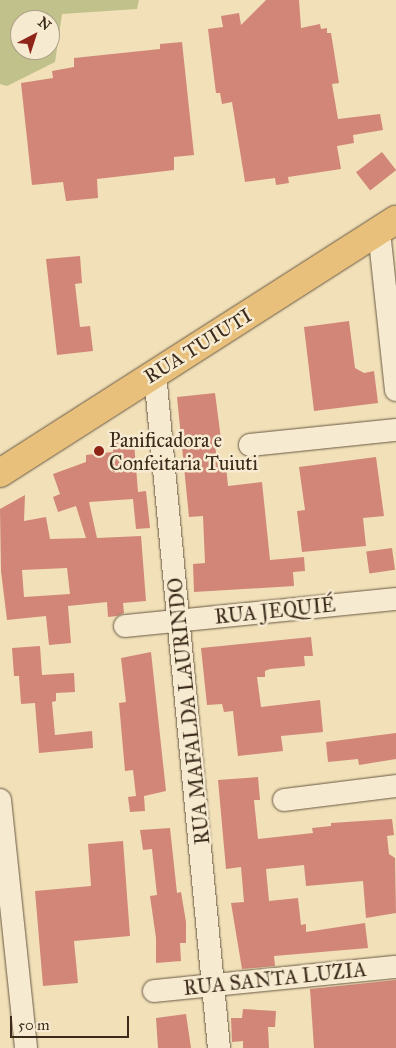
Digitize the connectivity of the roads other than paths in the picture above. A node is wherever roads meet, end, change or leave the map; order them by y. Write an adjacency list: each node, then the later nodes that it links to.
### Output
1 (388, 226): 2 (main road, RUA TUIUTI); 3 (street)
2 (155, 374): 6 (main road, RUA TUIUTI); 8 (street, RUA MAFALDA LAURINDO)
3 (396, 390)
4 (396, 430): 5 (street)
5 (250, 445)
6 (0, 473)
7 (396, 599): 8 (street, RUA JEQUIÉ)
8 (180, 621): 9 (street, RUA JEQUIÉ); 14 (street, RUA MAFALDA LAURINDO)
9 (124, 626)
10 (396, 786): 12 (street)
11 (0, 800): 16 (street)
12 (284, 800)
13 (396, 966): 14 (street, RUA SANTA LUZIA)
14 (215, 985): 15 (street, RUA SANTA LUZIA); 17 (street, RUA MAFALDA LAURINDO)
15 (154, 991)
16 (26, 1048)
17 (219, 1048)

